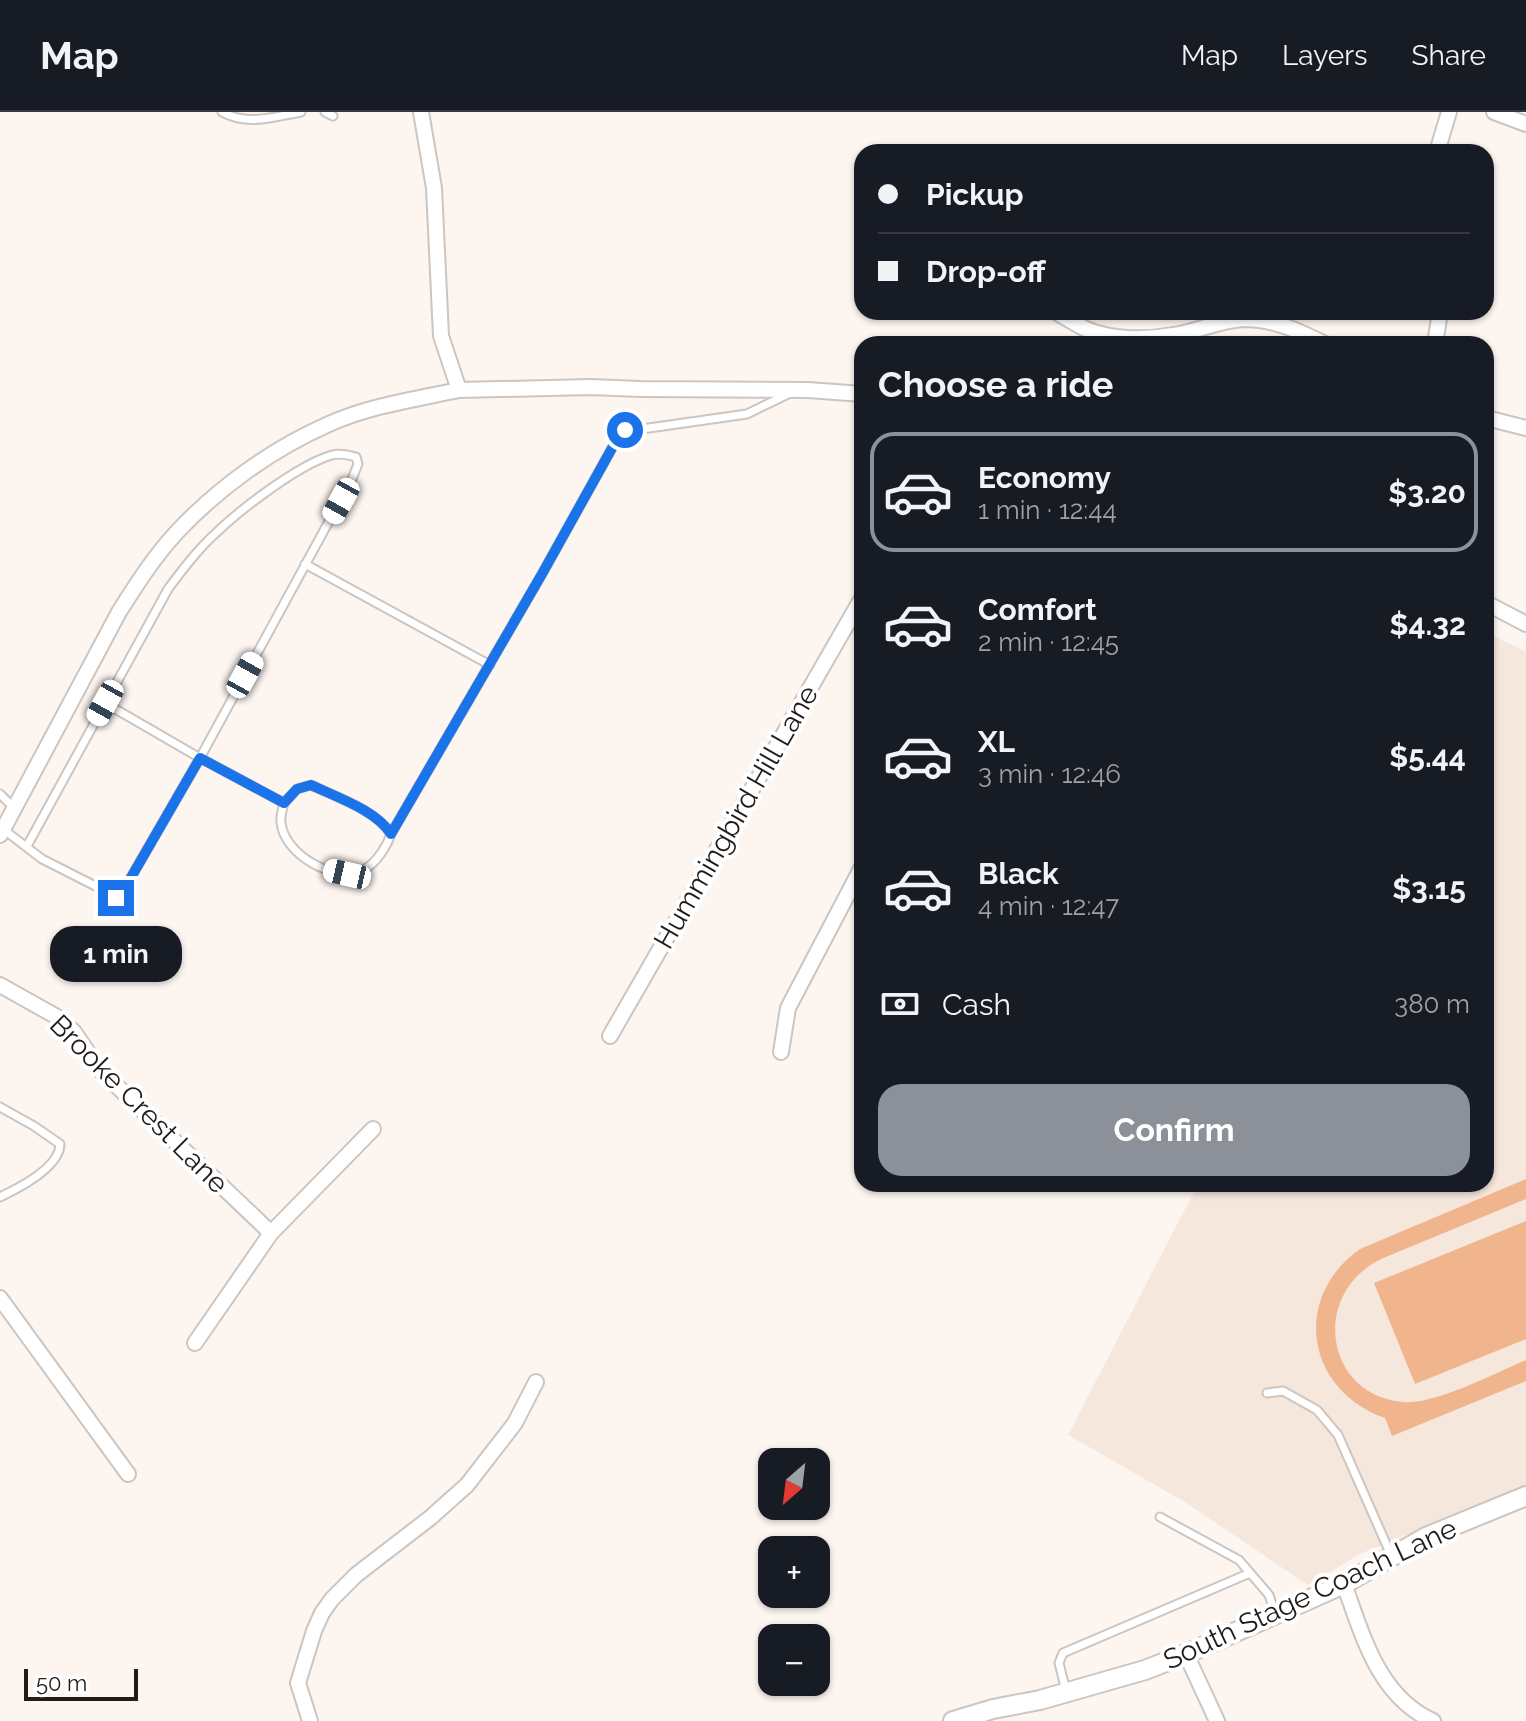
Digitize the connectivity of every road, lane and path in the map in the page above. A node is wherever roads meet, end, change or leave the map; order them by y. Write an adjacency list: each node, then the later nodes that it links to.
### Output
1 (222, 112): 2 (lane)
2 (301, 112)
3 (421, 112): 14 (street)
4 (1449, 112): 7 (street)
5 (1494, 112): 6 (street)
6 (1526, 124)
7 (1439, 144)
8 (1071, 320): 11 (street)
9 (1238, 320): 12 (street)
10 (1254, 320): 13 (street)
11 (1113, 336)
12 (1162, 336)
13 (1307, 336)
14 (459, 390): 15 (street); 28 (street)
15 (795, 390): 16 (street); 23 (lane)
16 (854, 394)
17 (1494, 420): 18 (street)
18 (1526, 428)
19 (305, 564): 23 (lane); 24 (lane); 25 (lane)
20 (1494, 607): 22 (street)
21 (854, 612): 34 (street, Hummingbird Hill Lane)
22 (1526, 624)
23 (490, 665): 30 (lane)
24 (105, 703): 25 (lane); 31 (lane)
25 (200, 758): 27 (lane); 31 (lane)
26 (0, 794): 28 (lane)
27 (284, 803): 30 (lane); 30 (lane)
28 (14, 808): 29 (street)
29 (2, 832): 31 (lane)
30 (391, 834)
31 (27, 846)
32 (854, 882): 35 (street)
33 (0, 985): 39 (street, Brooke Crest Lane)
34 (610, 1036)
35 (781, 1052)
36 (0, 1107): 38 (lane)
37 (373, 1129): 39 (street)
38 (0, 1197)
39 (271, 1233): 41 (street)
40 (0, 1298): 44 (street)
41 (195, 1343)
42 (536, 1382): 54 (street)
43 (1267, 1393): 47 (lane)
44 (128, 1474)
45 (1526, 1496): 47 (main road, South Stage Coach Lane)
46 (1160, 1517): 48 (lane)
47 (1392, 1557): 49 (main road, South Stage Coach Lane)
48 (1250, 1573): 50 (lane); 52 (lane)
49 (1344, 1584): 50 (main road, South Stage Coach Lane); 57 (street)
50 (1275, 1615): 51 (main road, South Stage Coach Lane)
51 (1186, 1654): 52 (main road, South Stage Coach Lane); 56 (street)
52 (1066, 1693): 53 (main road, South Stage Coach Lane)
53 (991, 1715): 55 (main road, South Stage Coach Lane)
54 (310, 1721)
55 (953, 1721)
56 (1217, 1721)
57 (1433, 1721)

